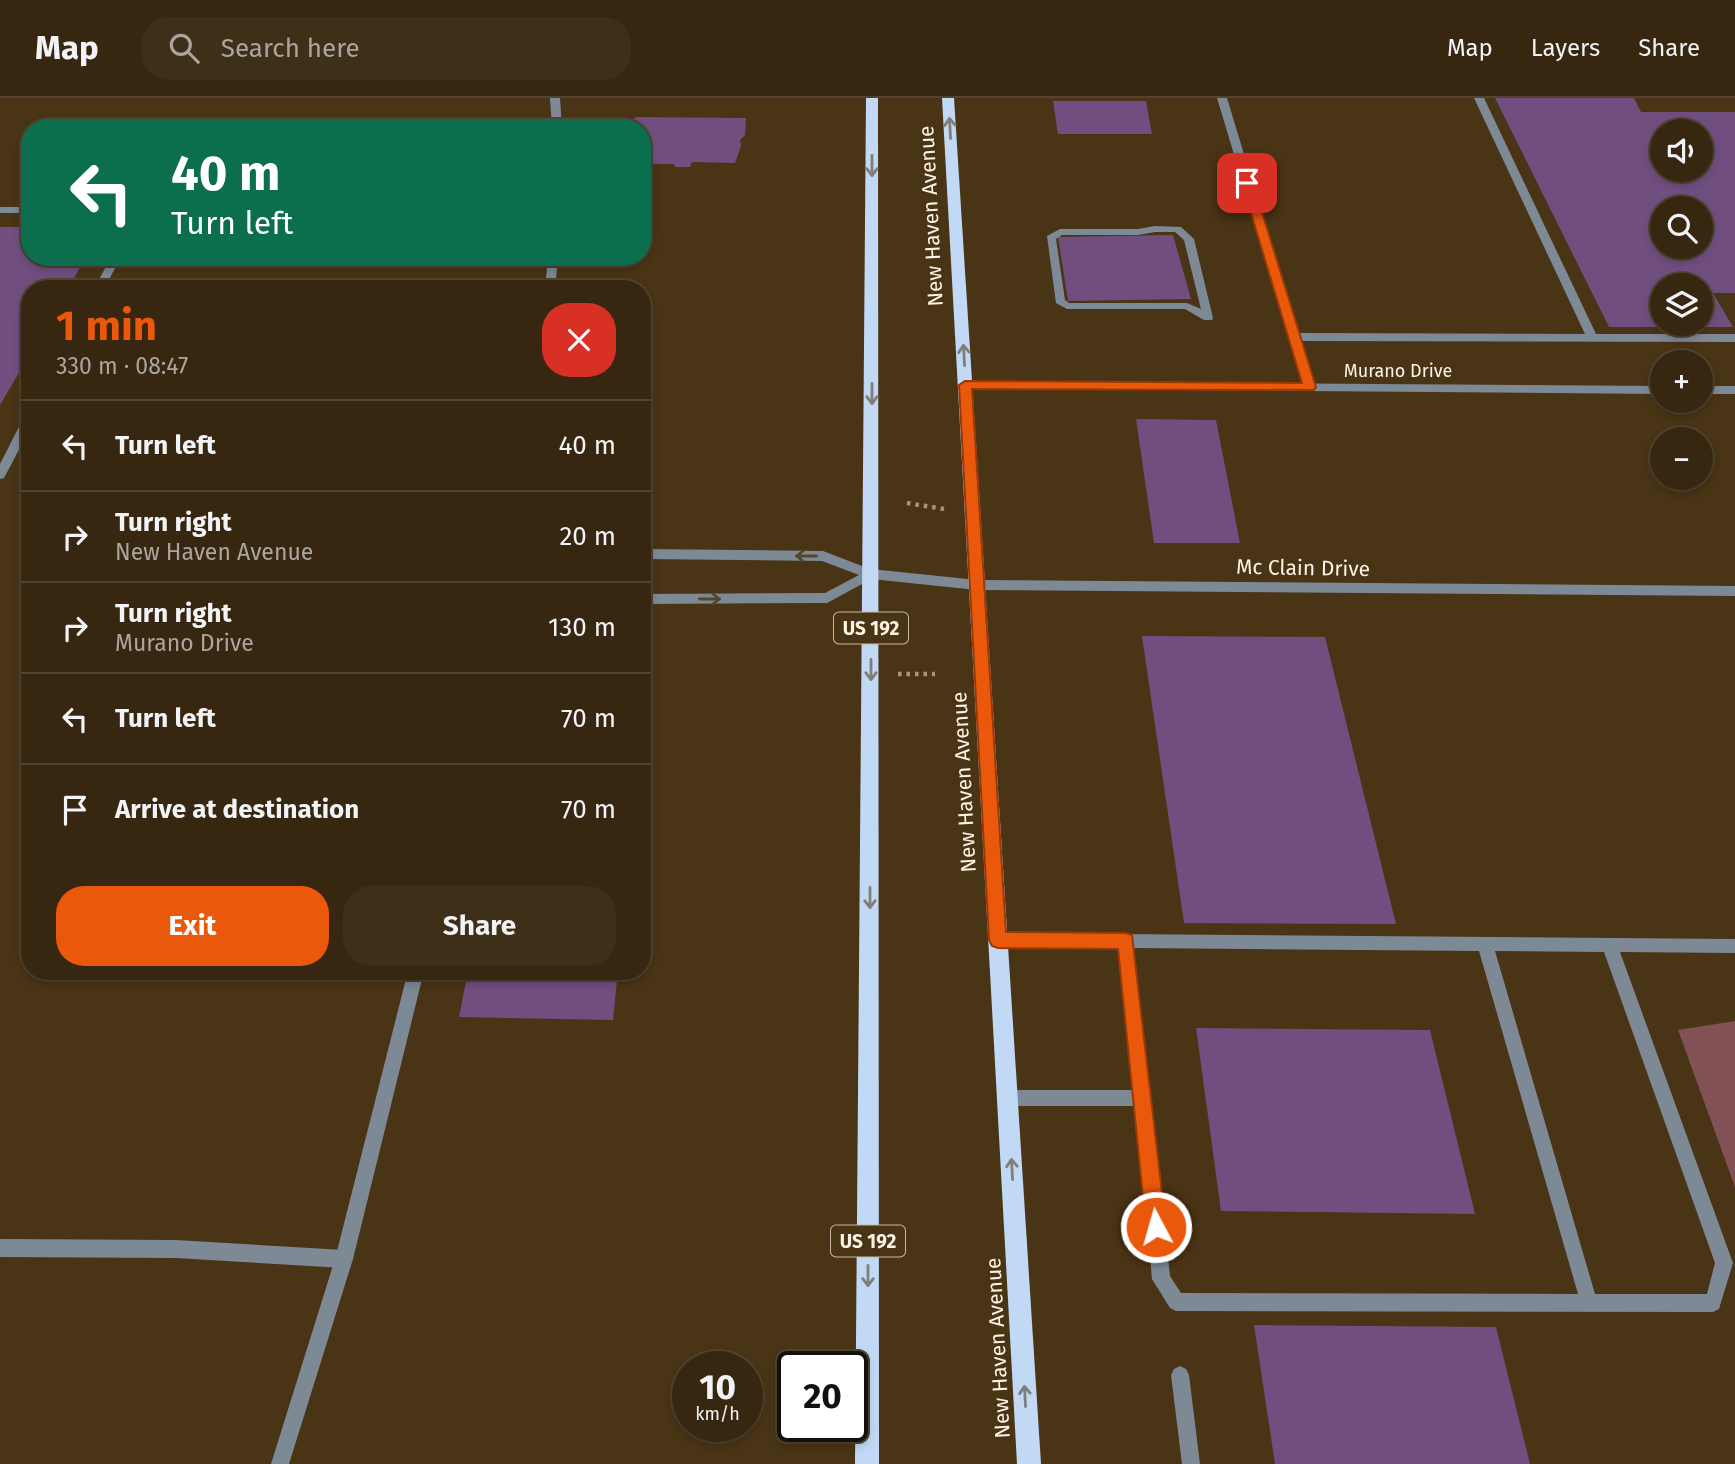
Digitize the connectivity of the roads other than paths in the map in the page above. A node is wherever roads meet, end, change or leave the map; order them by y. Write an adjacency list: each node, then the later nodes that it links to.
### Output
1 (555, 98): 6 (street)
2 (872, 98): 21 (main road, US 192, one-way to 21)
3 (948, 98): 13 (main road, New Haven Avenue, one-way to 3)
4 (1222, 98): 10 (street)
5 (1479, 98): 11 (street)
6 (556, 119)
7 (0, 210): 8 (street)
8 (21, 210)
9 (1208, 318): 9 (street)
10 (1294, 337): 11 (street); 14 (street)
11 (1591, 338): 12 (street)
12 (1735, 338)
13 (965, 385): 14 (street, Murano Drive); 22 (main road, New Haven Avenue)
14 (1309, 387): 15 (street, Murano Drive)
15 (1650, 390)
16 (1713, 390): 17 (street)
17 (1735, 390)
18 (21, 434): 19 (street)
19 (0, 475)
20 (651, 554): 21 (street, Mc Clain Drive, one-way to 20)
21 (871, 574): 22 (street, Mc Clain Drive); 24 (street, one-way to 21); 38 (main road, US 192, one-way to 38)
22 (977, 585): 23 (street, Mc Clain Drive); 25 (main road, New Haven Avenue)
23 (1735, 591)
24 (651, 599)
25 (998, 940): 26 (street); 31 (main road, New Haven Avenue)
26 (1126, 941): 27 (street); 32 (street)
27 (1485, 944): 28 (street); 35 (street)
28 (1609, 944): 29 (street); 35 (street)
29 (1735, 946)
30 (414, 980): 34 (street)
31 (1007, 1098): 32 (street); 39 (main road, New Haven Avenue, one-way to 31)
32 (1143, 1098): 35 (street)
33 (0, 1248): 34 (street)
34 (344, 1259): 37 (street)
35 (1589, 1303)
36 (1180, 1375): 40 (street)
37 (279, 1464)
38 (867, 1464)
39 (1029, 1464)
40 (1191, 1464)

